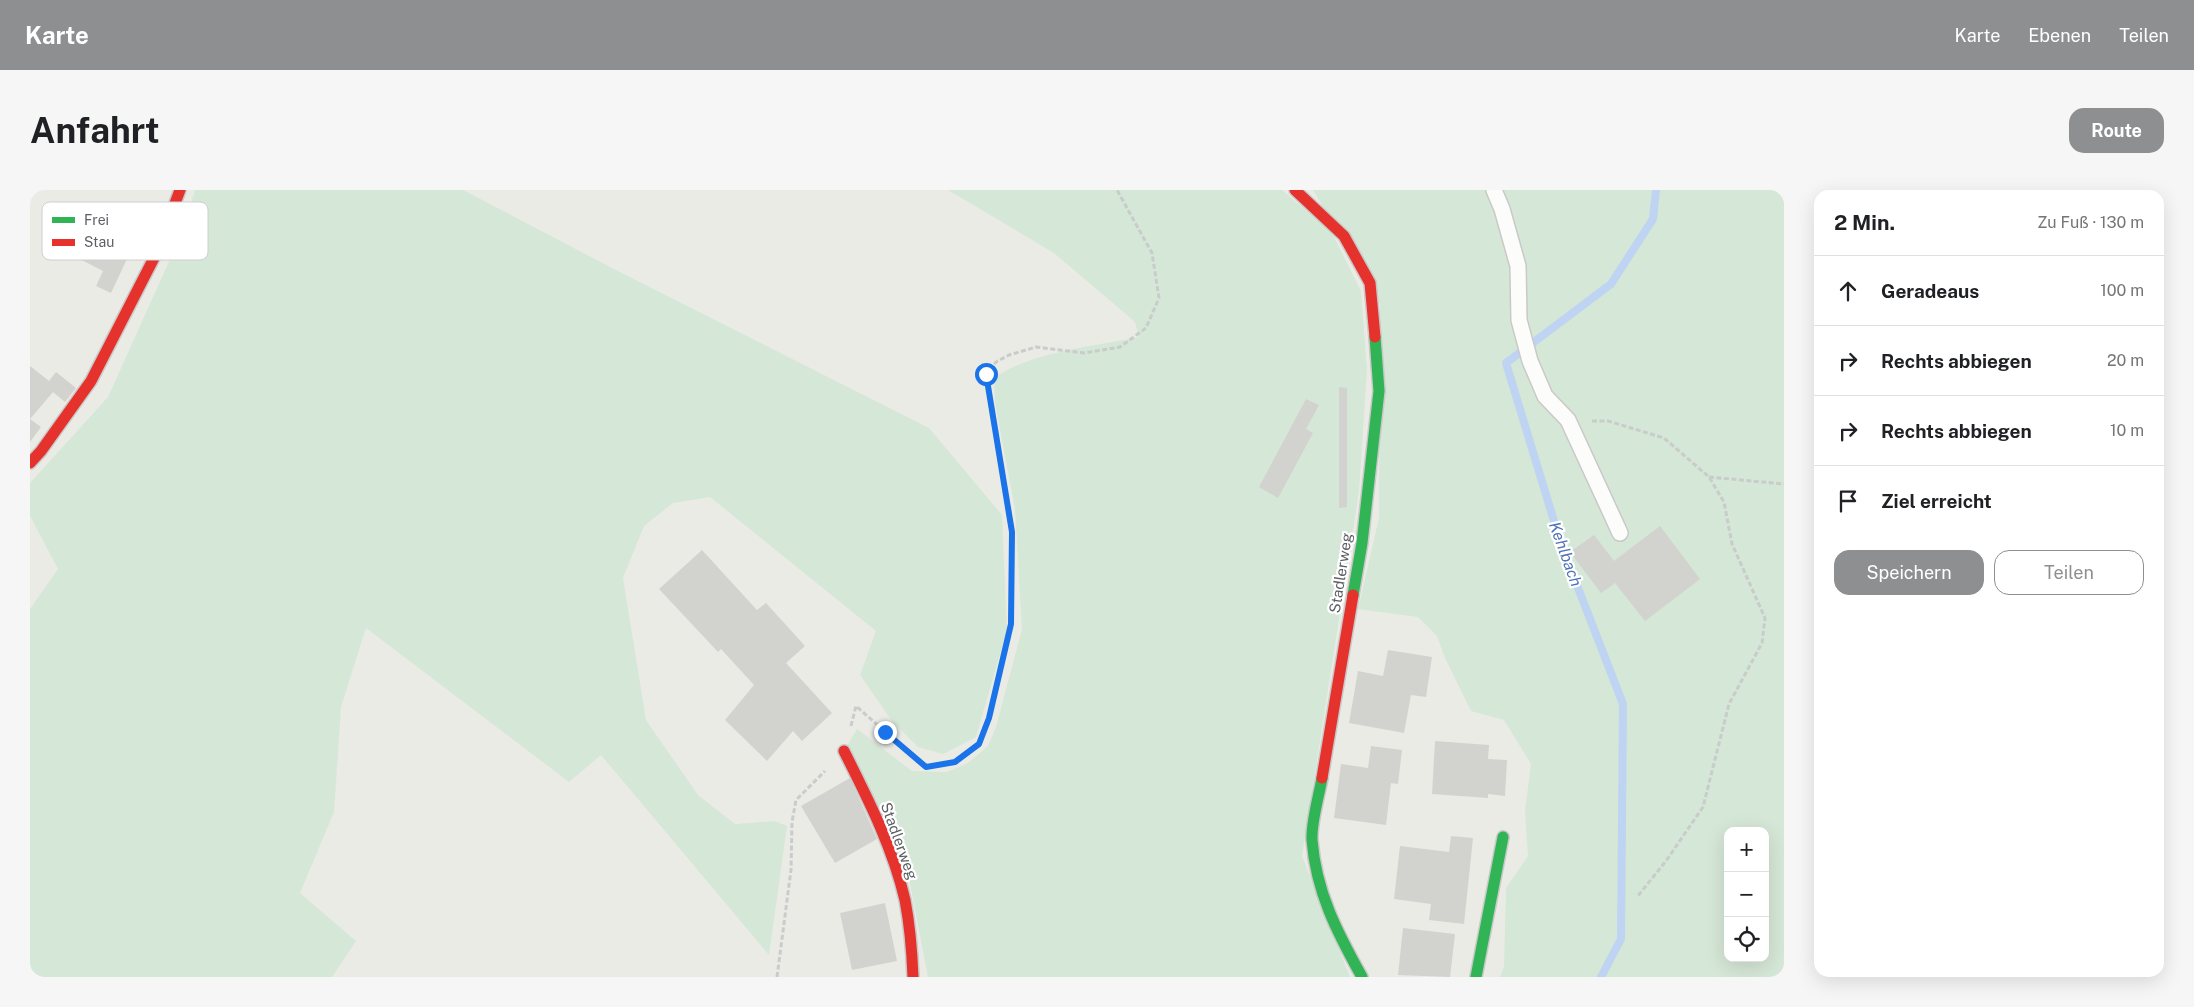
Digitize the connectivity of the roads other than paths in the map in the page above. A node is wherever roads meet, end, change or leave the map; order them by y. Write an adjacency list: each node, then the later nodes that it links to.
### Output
1 (180, 190): 4 (street)
2 (1295, 190): 11 (street, Stadlerweg)
3 (1494, 190): 7 (lane)
4 (176, 202)
5 (153, 260): 6 (street)
6 (30, 463)
7 (1620, 532)
8 (844, 751): 10 (street, Stadlerweg)
9 (1502, 837): 12 (street)
10 (913, 977)
11 (1362, 977)
12 (1476, 977)

